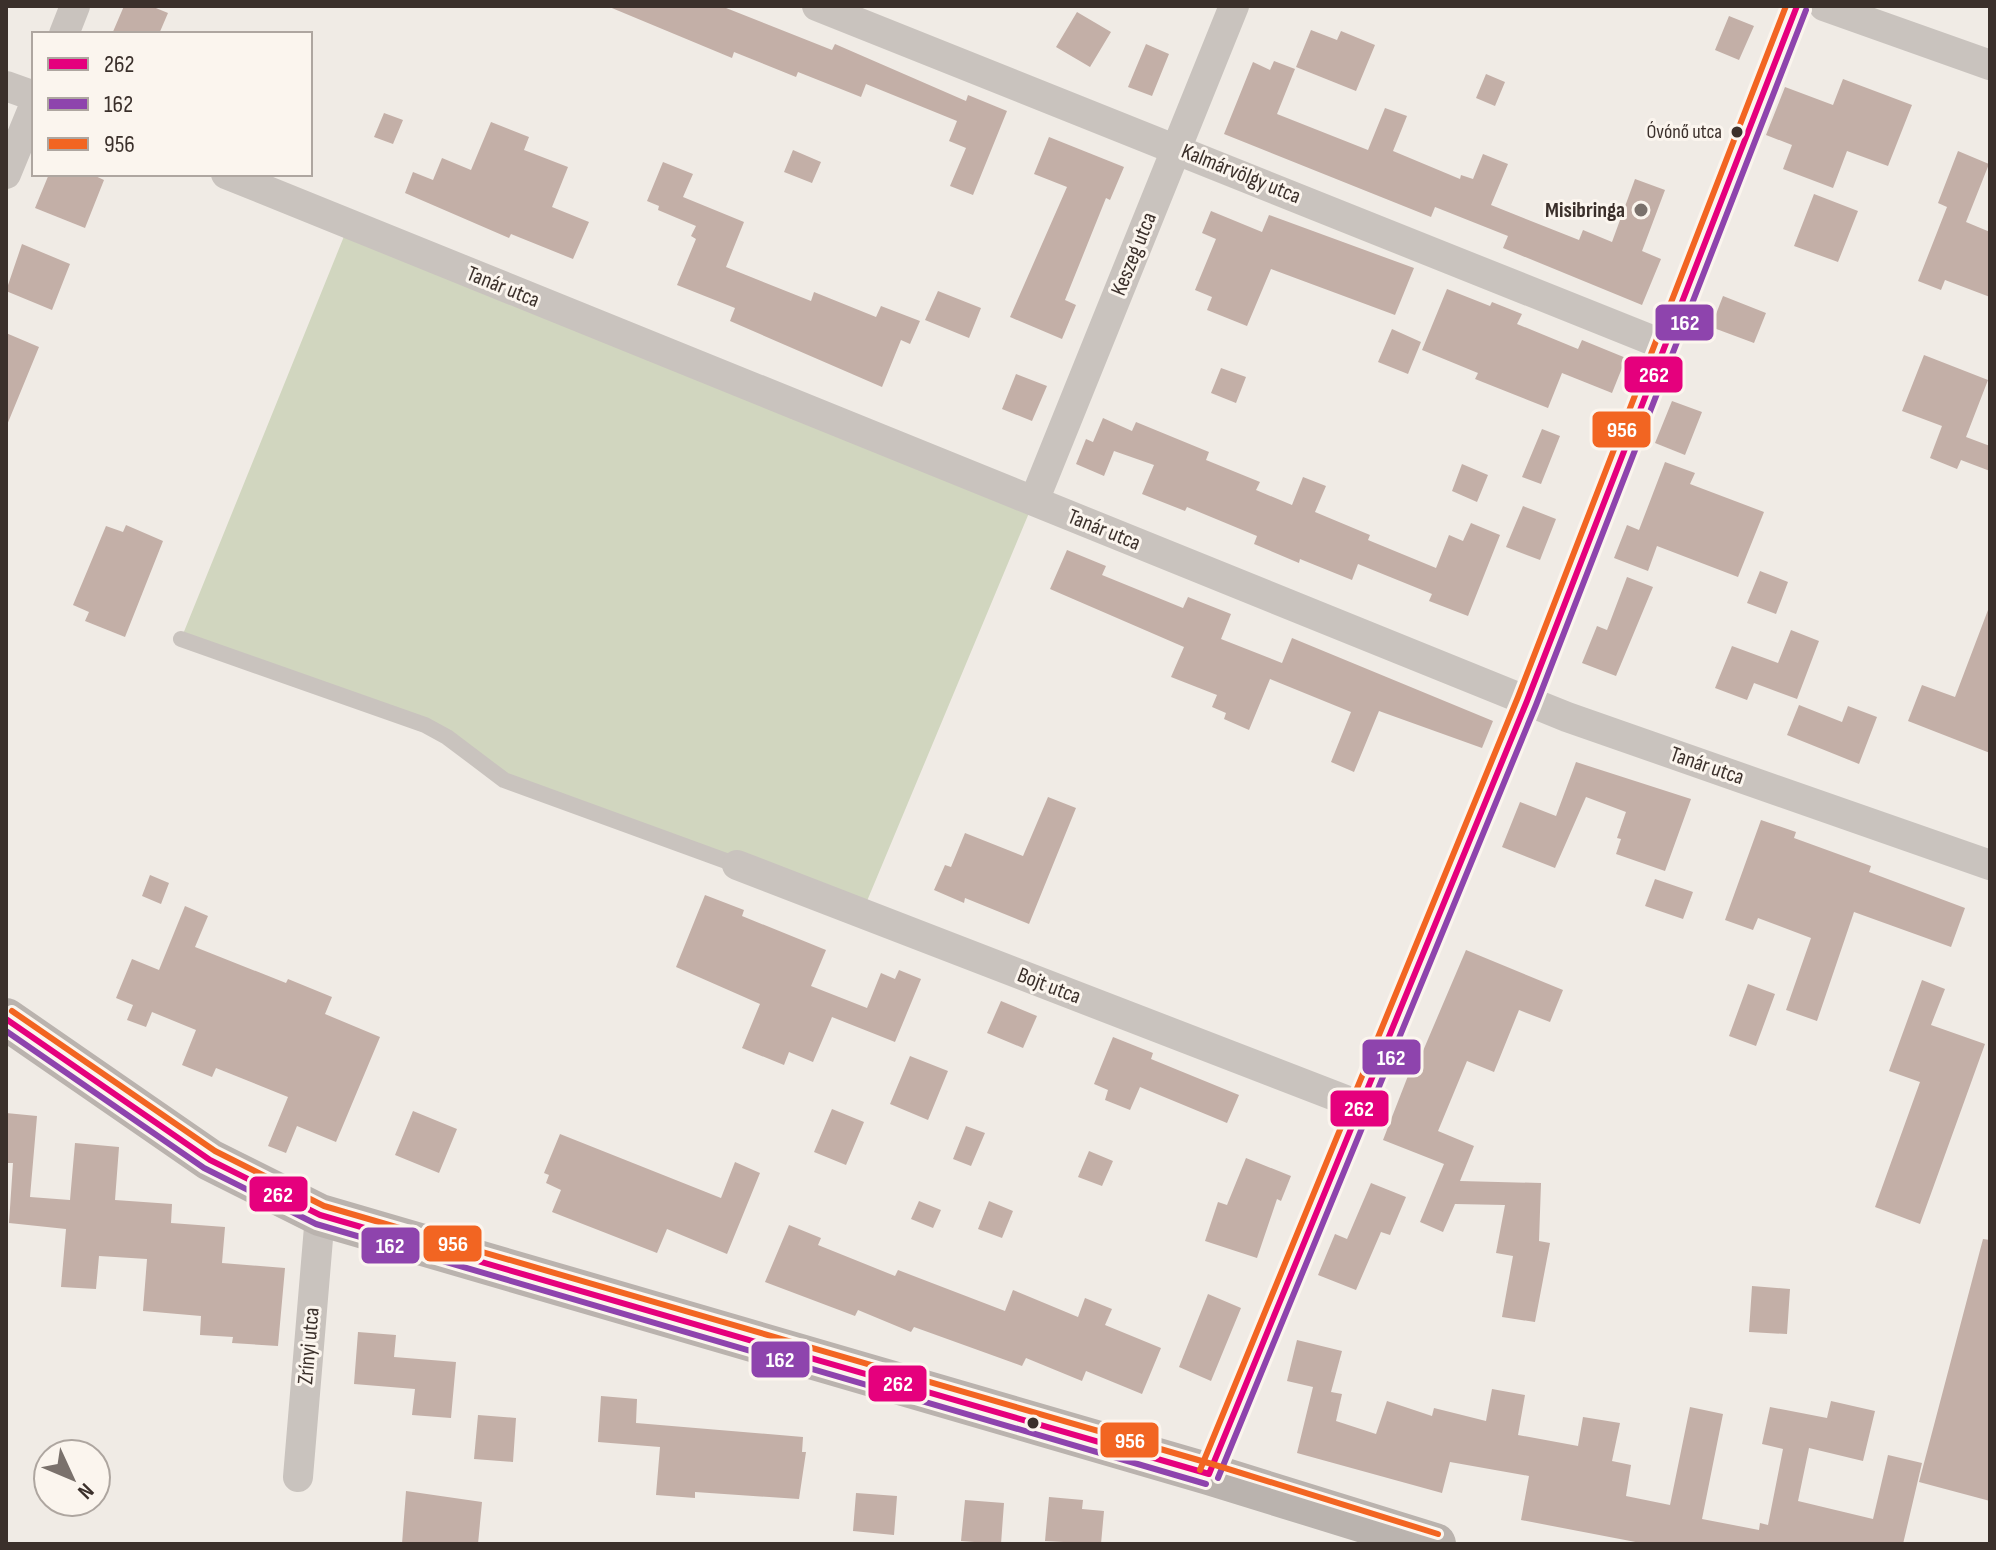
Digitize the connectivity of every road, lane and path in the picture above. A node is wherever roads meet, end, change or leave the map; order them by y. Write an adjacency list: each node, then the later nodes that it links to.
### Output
1 (75, 6): 6 (street)
2 (817, 6): 11 (street, Kalmárvölgy utca)
3 (1234, 6): 11 (street, Keszeg utca)
4 (1797, 6): 14 (street)
5 (1824, 6): 7 (street)
6 (65, 32)
7 (1990, 65)
8 (6, 86): 9 (street)
9 (32, 95)
10 (32, 111): 12 (street)
11 (1176, 148): 14 (street, Kalmárvölgy utca); 15 (street, Keszeg utca)
12 (6, 174)
13 (231, 176): 15 (street, Tanár utca)
14 (1664, 345): 17 (street)
15 (1034, 501): 17 (street, Tanár utca)
16 (181, 639): 18 (lane)
17 (1527, 701): 19 (street, Tanár utca); 22 (street)
18 (737, 865): 22 (street, Bojt utca)
19 (1990, 865)
20 (6, 1019): 21 (main road)
21 (23, 1041): 23 (main road)
22 (1361, 1106): 24 (street)
23 (320, 1215): 24 (main road); 25 (street, Zrínyi utca)
24 (1209, 1474): 26 (main road)
25 (298, 1477)
26 (1435, 1544)

